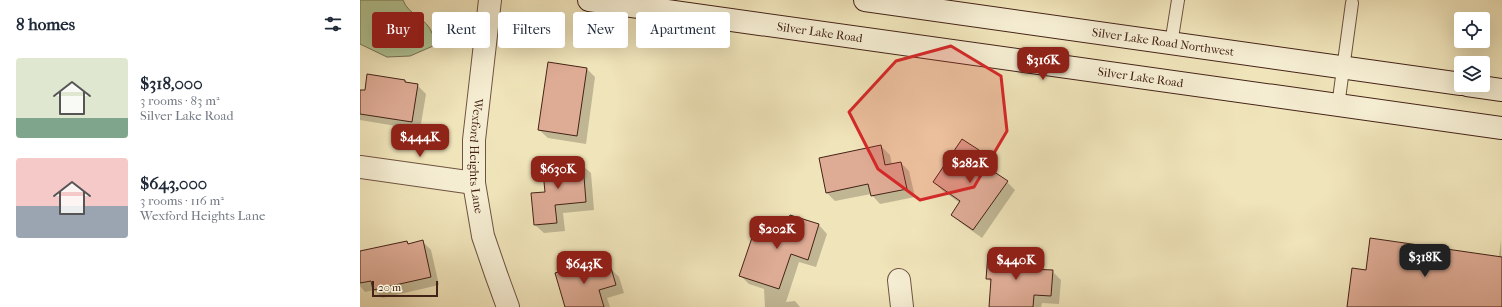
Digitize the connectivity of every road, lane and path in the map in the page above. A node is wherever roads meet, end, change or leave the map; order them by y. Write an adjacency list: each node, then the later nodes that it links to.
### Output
1 (490, 0): 14 (main road, Wexford Heights Lane)
2 (589, 0): 11 (main road, Silver Lake Road)
3 (865, 0): 6 (main road, Silver Lake Road Northwest)
4 (1178, 0): 6 (lane)
5 (1352, 3): 7 (lane)
6 (1171, 44): 7 (main road, Silver Lake Road Northwest)
7 (1343, 68): 8 (main road, Silver Lake Road Northwest); 11 (lane)
8 (1454, 83)
9 (1490, 88): 10 (main road)
10 (1502, 90)
11 (1338, 106): 12 (main road, Silver Lake Road)
12 (1502, 128)
13 (360, 167): 14 (main road)
14 (474, 183): 16 (main road, Wexford Heights Lane)
15 (899, 280): 17 (main road)
16 (508, 307)
17 (902, 307)

